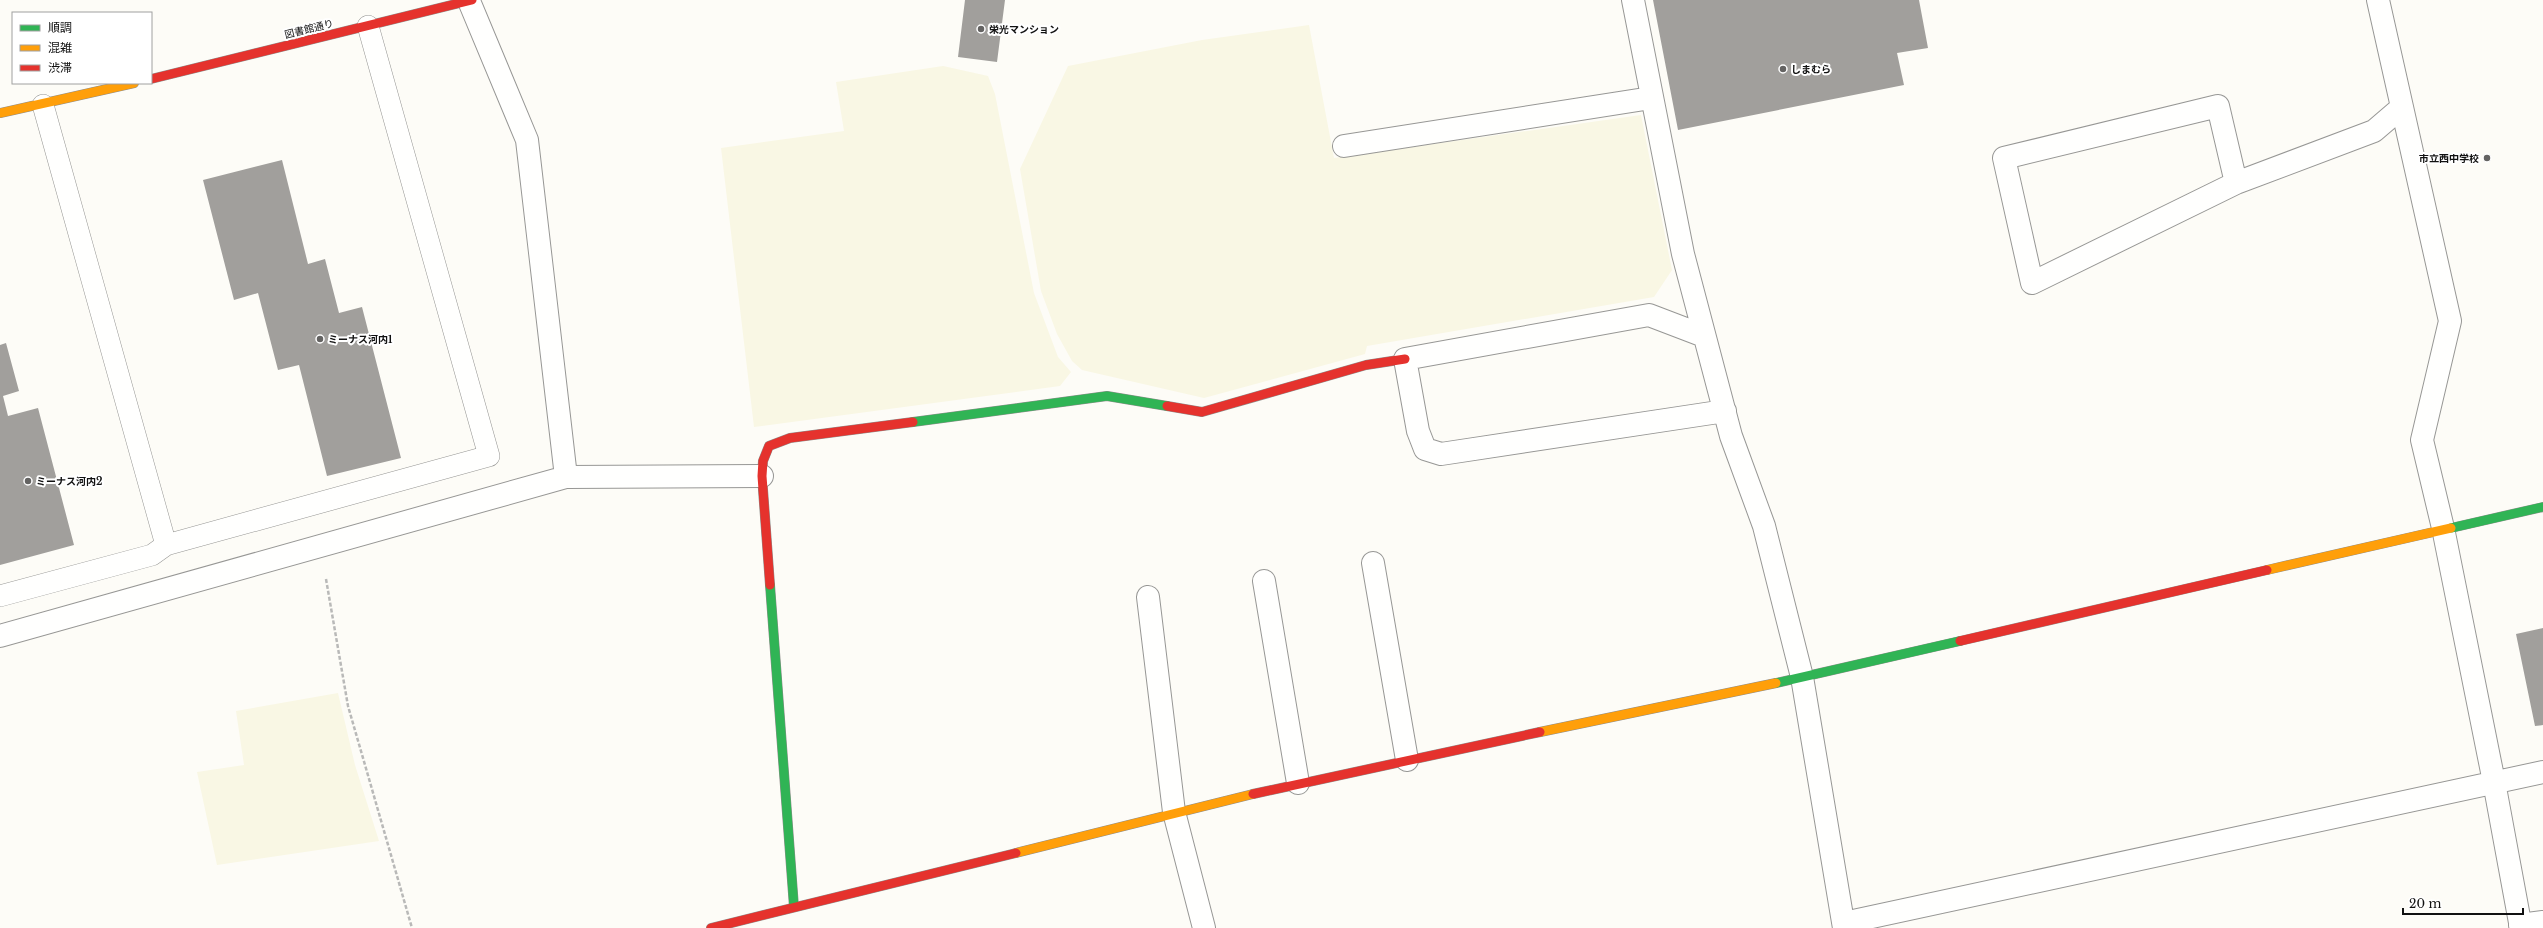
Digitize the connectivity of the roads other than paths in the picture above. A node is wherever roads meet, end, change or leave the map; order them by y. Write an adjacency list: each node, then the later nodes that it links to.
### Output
1 (1632, 0): 7 (street)
2 (2378, 0): 9 (street)
3 (470, 1): 4 (street, 図書館通り); 17 (street)
4 (368, 26): 5 (street, 図書館通り); 20 (lane)
5 (152, 79)
6 (130, 84): 8 (street)
7 (1651, 98): 11 (street); 13 (street)
8 (43, 105): 10 (street); 20 (lane)
9 (2402, 108): 12 (street); 19 (street)
10 (0, 113)
11 (1344, 146)
12 (2236, 183): 12 (street)
13 (1704, 336): 14 (street); 15 (street)
14 (1405, 359): 15 (street); 16 (street)
15 (1725, 411): 26 (street)
16 (762, 476): 17 (street); 32 (street)
17 (566, 477): 25 (street)
18 (2543, 507): 19 (street)
19 (2443, 528): 26 (street); 29 (street)
20 (166, 545): 23 (lane)
21 (1372, 563): 27 (street)
22 (1264, 581): 30 (street)
23 (0, 596)
24 (1148, 597): 31 (street)
25 (0, 636)
26 (1802, 677): 27 (street); 34 (street)
27 (1407, 760): 30 (street)
28 (2543, 772): 29 (street)
29 (2494, 782): 34 (street); 35 (street)
30 (1298, 783): 31 (street)
31 (1174, 812): 32 (street); 37 (street)
32 (794, 907): 36 (street)
33 (2543, 922): 35 (street)
34 (1844, 926)
35 (2521, 926)
36 (711, 928)
37 (1204, 928)

